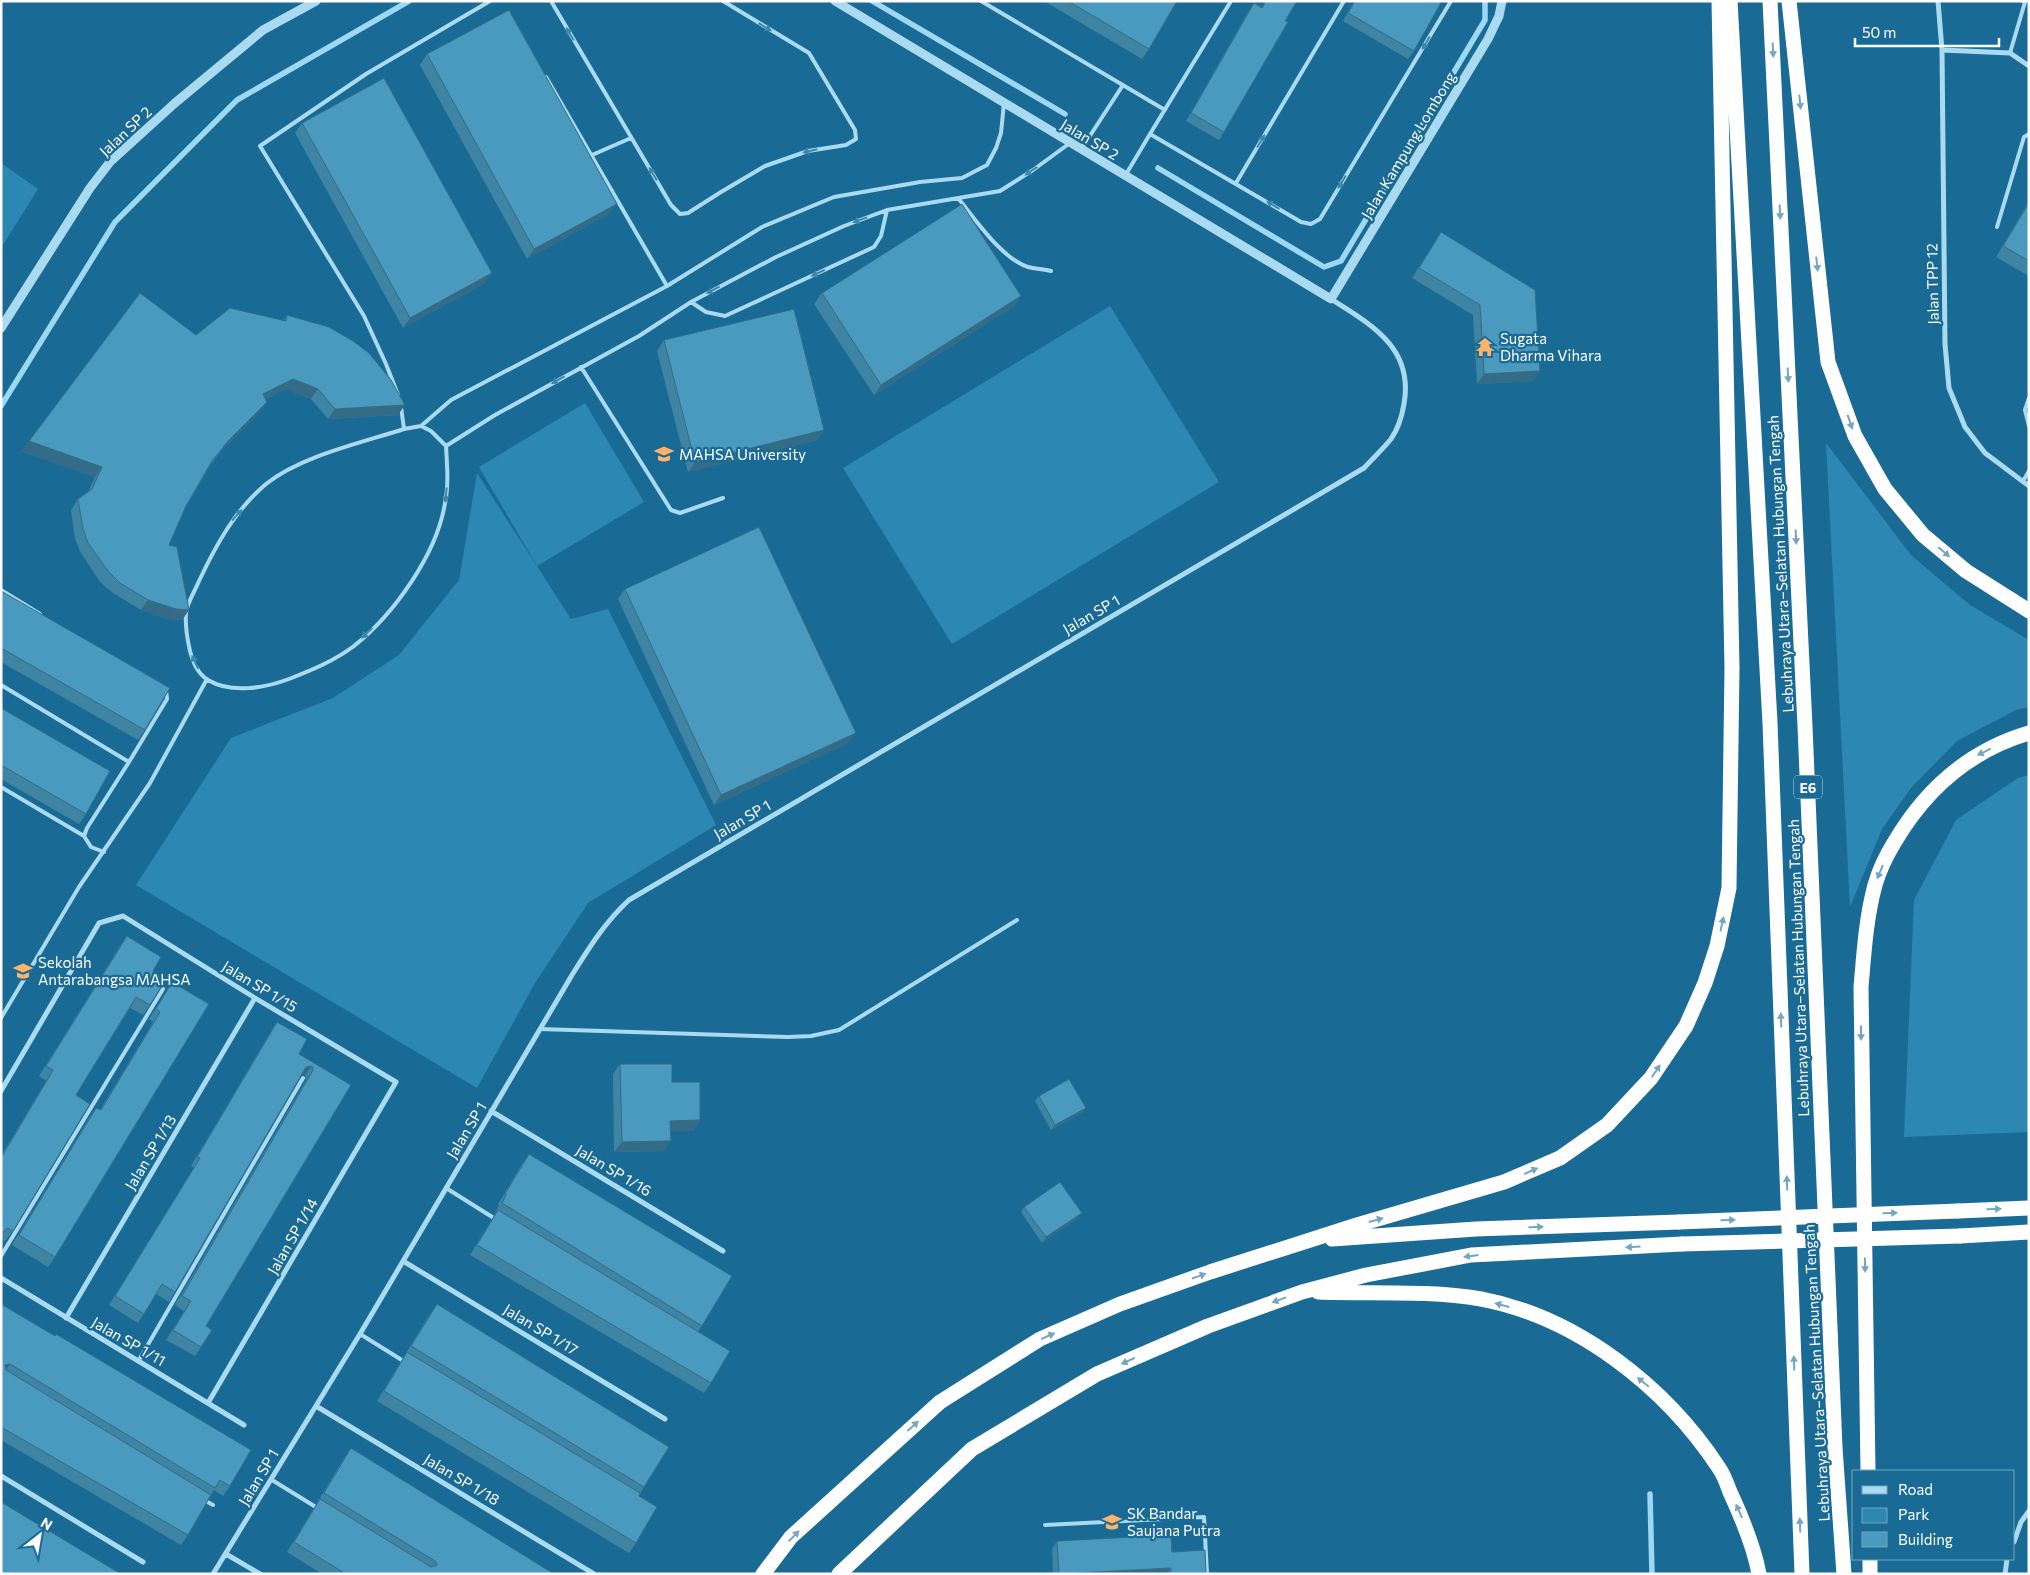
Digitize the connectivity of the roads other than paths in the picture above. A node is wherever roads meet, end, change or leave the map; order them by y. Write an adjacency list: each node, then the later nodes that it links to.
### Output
1 (316, 1): 39 (street, Jalan SP 2)
2 (490, 1): 44 (lane)
3 (551, 1): 26 (lane, one-way to 3)
4 (723, 1): 26 (lane, one-way to 26)
5 (836, 1): 22 (street, Jalan SP 2)
6 (982, 1): 21 (lane)
7 (1231, 1): 23 (lane)
8 (1344, 1): 31 (lane, one-way to 8)
9 (1451, 1): 31 (lane, one-way to 31)
10 (1502, 1): 37 (street, Jalan Kampung Lombong)
11 (1719, 1): 74 (highway, one-way to 11)
12 (1730, 1): 108 (highway, Lebuhraya Utara–Selatan Hubungan Tengah / E6, one-way to 12)
13 (1770, 1): 109 (highway, Lebuhraya Utara–Selatan Hubungan Tengah / E6, one-way to 109)
14 (1789, 1): 51 (highway, one-way to 51)
15 (1938, 1): 17 (street, Jalan TPP 12)
16 (2026, 3): 18 (lane)
17 (1942, 50): 18 (street); 47 (street, Jalan TPP 12)
18 (2010, 53): 19 (street)
19 (2029, 66)
20 (544, 73): 29 (lane)
21 (1123, 85): 23 (lane); 28 (lane)
22 (1004, 103): 27 (street, Jalan SP 2); 36 (lane)
23 (1165, 110): 24 (lane)
24 (1150, 134): 30 (lane); 31 (lane)
25 (2029, 134): 34 (lane)
26 (631, 138): 29 (lane)
27 (1070, 143): 28 (street, Jalan SP 2); 32 (lane, one-way to 32)
28 (1081, 149): 30 (street, Jalan SP 2)
29 (592, 155): 36 (lane)
30 (1125, 176): 37 (street, Jalan SP 2)
31 (1236, 183)
32 (958, 198): 33 (lane); 35 (lane)
33 (887, 210): 38 (lane, one-way to 38); 38 (lane, one-way to 38)
34 (1997, 227)
35 (1051, 271)
36 (667, 286): 42 (lane)
37 (1331, 299): 65 (street, Jalan SP 1)
38 (691, 302): 40 (lane)
39 (1, 328)
40 (581, 367): 45 (lane, one-way to 45); 49 (lane)
41 (2029, 398): 43 (lane)
42 (421, 426): 44 (lane); 45 (lane)
43 (2029, 426)
44 (404, 429): 53 (lane, one-way to 44)
45 (446, 446): 53 (lane, one-way to 53)
46 (2029, 471): 47 (lane)
47 (2023, 481): 48 (street, Jalan TPP 12)
48 (2029, 486)
49 (723, 498)
50 (1, 590): 52 (lane)
51 (2029, 611)
52 (42, 615)
53 (207, 680): 60 (lane)
54 (1, 685): 57 (lane)
55 (165, 689): 57 (lane)
56 (2029, 733): 88 (highway, one-way to 88)
57 (128, 762): 59 (lane)
58 (1, 787): 59 (lane)
59 (84, 836): 60 (lane)
60 (104, 852): 64 (lane)
61 (1017, 920): 65 (lane)
62 (163, 989): 76 (lane)
63 (255, 998): 67 (street, Jalan SP 1/15); 68 (street, Jalan SP 1/15); 80 (street, Jalan SP 1/13)
64 (1, 1018)
65 (540, 1029): 69 (street, Jalan SP 1)
66 (303, 1078): 82 (lane)
67 (396, 1082): 84 (street, Jalan SP 1/14)
68 (1, 1091)
69 (491, 1111): 70 (street, Jalan SP 1); 75 (street, Jalan SP 1/16)
70 (446, 1188): 72 (lane); 77 (street, Jalan SP 1)
71 (2029, 1208): 74 (highway, one-way to 71, bridge)
72 (505, 1224)
73 (2029, 1232): 79 (highway, one-way to 79, bridge)
74 (1313, 1241): 104 (highway, one-way to 74)
75 (723, 1251)
76 (1, 1256)
77 (403, 1261): 81 (street, Jalan SP 1); 86 (street, Jalan SP 1/17)
78 (1, 1278): 80 (street, Jalan SP 1/11)
79 (1302, 1292): 105 (highway, one-way to 105); 107 (highway, one-way to 79)
80 (66, 1318): 82 (street, Jalan SP 1/11)
81 (360, 1334): 83 (lane); 85 (street, Jalan SP 1)
82 (139, 1360): 84 (street, Jalan SP 1/11)
83 (410, 1365)
84 (208, 1403): 87 (street, Jalan SP 1/11)
85 (316, 1406): 90 (street, Jalan SP 1); 103 (street, Jalan SP 1/18)
86 (666, 1418)
87 (244, 1425)
88 (1868, 1470)
89 (1, 1476): 100 (street)
90 (272, 1480): 93 (lane); 97 (street, Jalan SP 1)
91 (196, 1495): 92 (lane)
92 (214, 1505)
93 (320, 1510)
94 (2029, 1511): 96 (street)
95 (1045, 1525): 106 (lane)
96 (2015, 1540)
97 (226, 1554): 101 (street, Jalan SP 1); 102 (street)
98 (1870, 1560): 110 (highway)
99 (2007, 1560): 111 (street)
100 (143, 1562)
101 (213, 1574)
102 (260, 1574)
103 (594, 1574)
104 (763, 1574)
105 (839, 1574)
106 (1208, 1574)
107 (1759, 1574)
108 (1802, 1574)
109 (1844, 1574)
110 (1870, 1574)
111 (2005, 1574)

